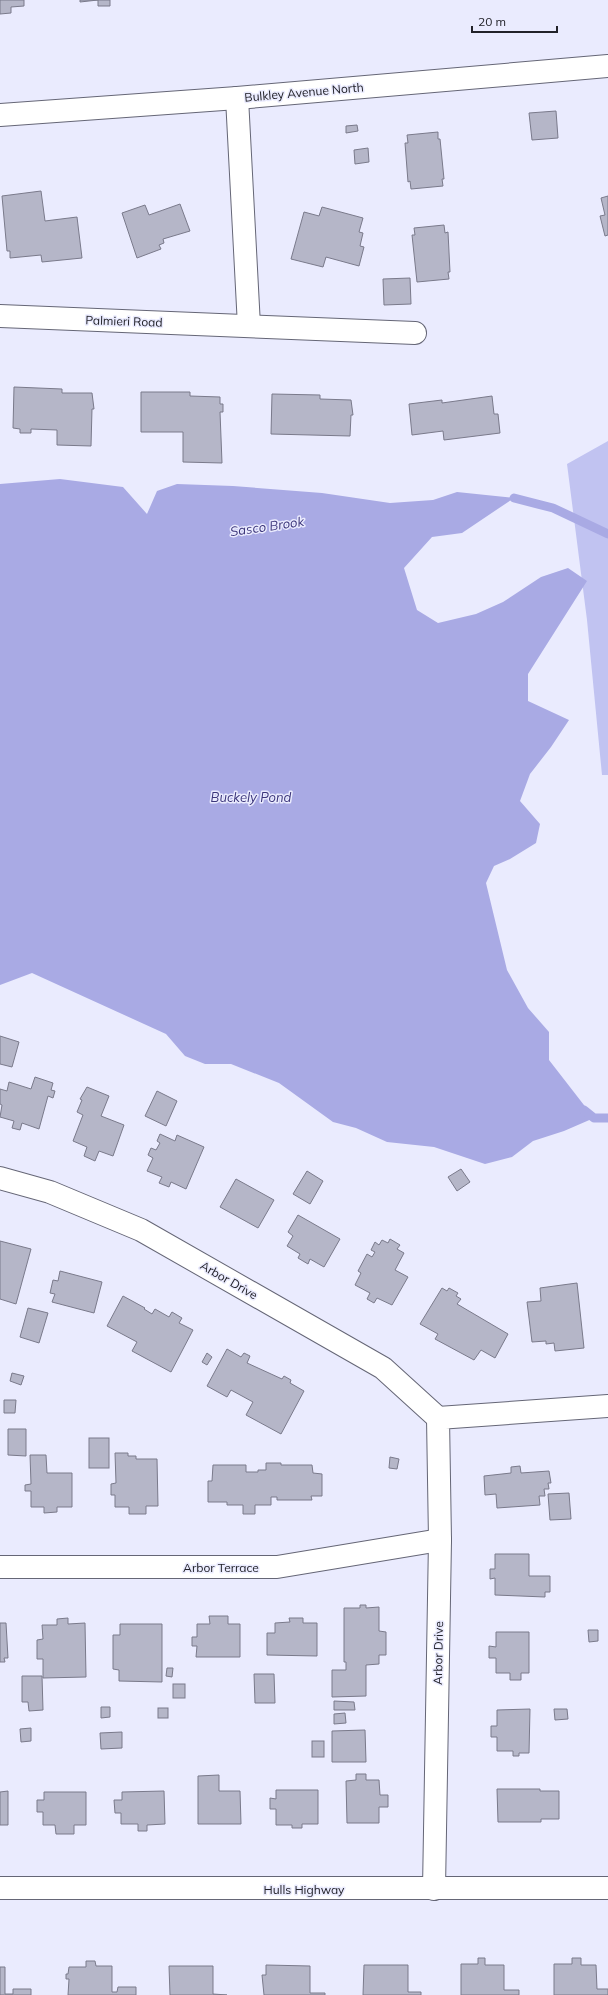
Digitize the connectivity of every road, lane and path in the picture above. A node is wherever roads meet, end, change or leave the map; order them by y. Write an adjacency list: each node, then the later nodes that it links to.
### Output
1 (608, 66): 2 (street, Bulkley Avenue North)
2 (237, 98): 3 (street, Bulkley Avenue North); 5 (street)
3 (0, 115)
4 (0, 316): 5 (street, Palmieri Road)
5 (248, 326): 6 (street, Palmieri Road)
6 (415, 333)
7 (0, 1178): 9 (street, Arbor Drive)
8 (608, 1406): 9 (street)
9 (438, 1418): 10 (street, Arbor Drive)
10 (440, 1540): 11 (street, Arbor Terrace); 14 (street, Arbor Drive)
11 (0, 1567)
12 (0, 1888): 14 (street, Hulls Highway)
13 (608, 1888): 14 (street, Hulls Highway)
14 (434, 1889)

